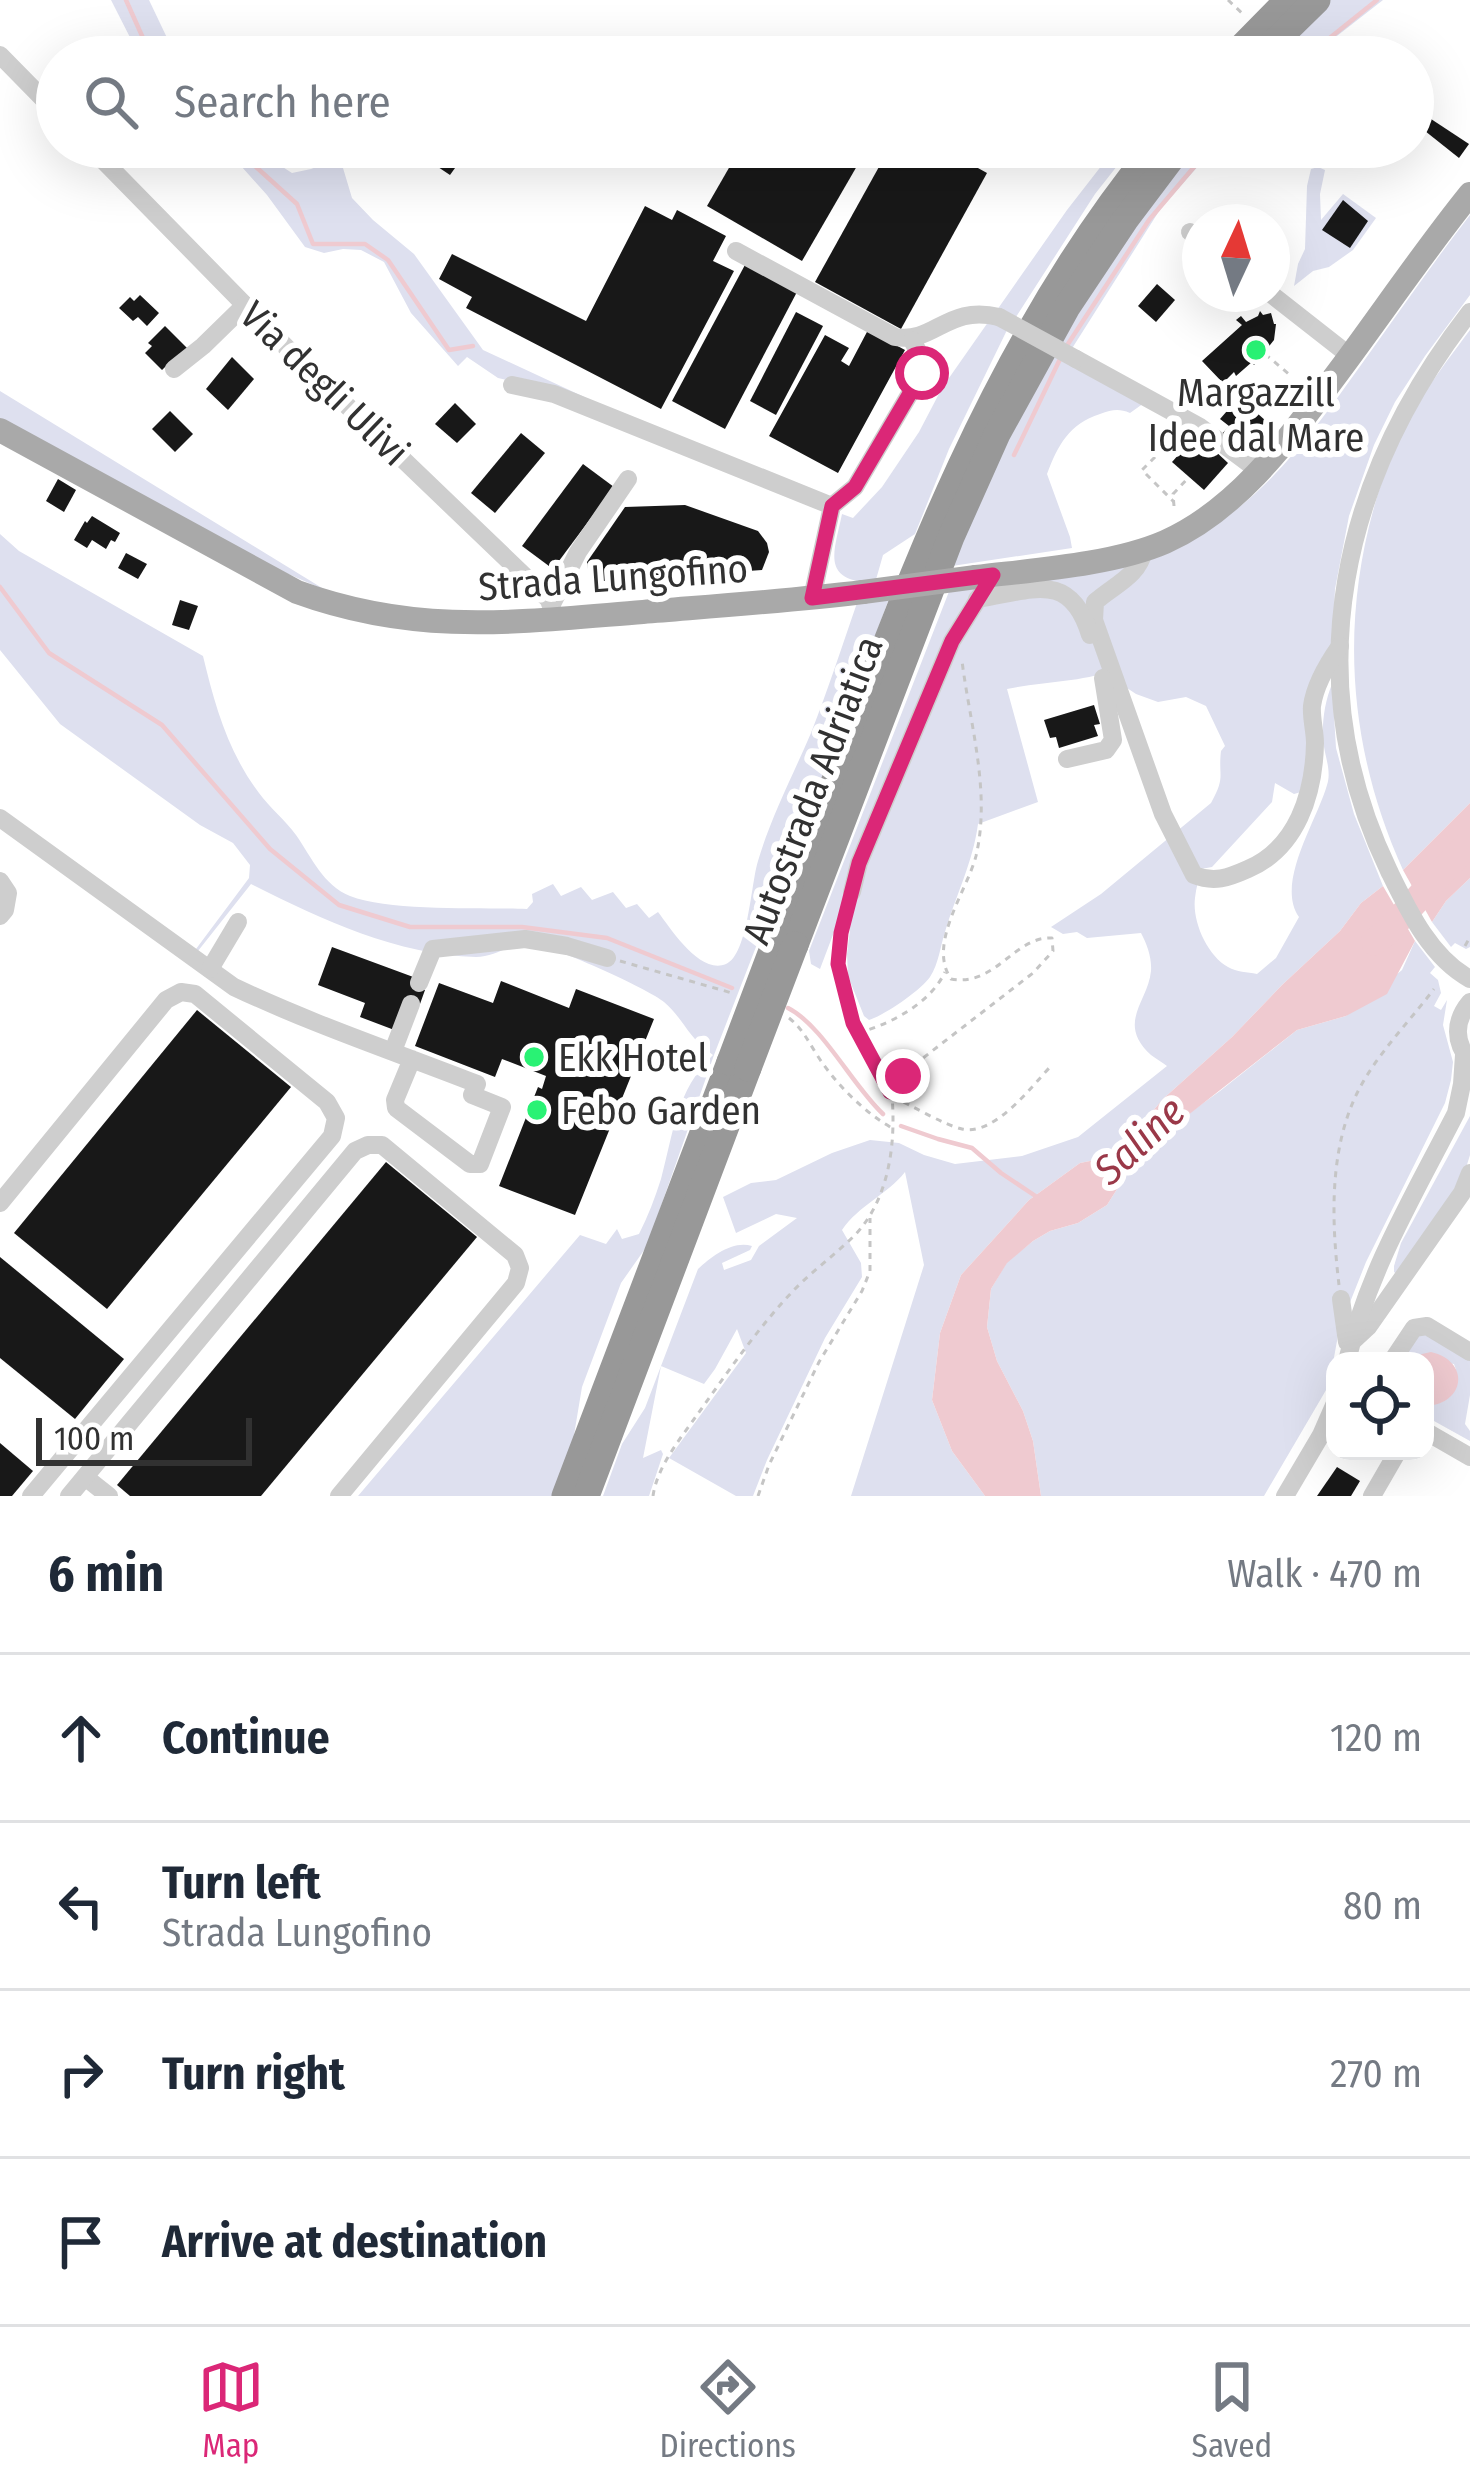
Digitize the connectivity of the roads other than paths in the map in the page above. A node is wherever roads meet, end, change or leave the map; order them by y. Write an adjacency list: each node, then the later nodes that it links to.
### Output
1 (1288, 0): 3 (highway)
2 (1317, 0): 4 (highway)
3 (1253, 36)
4 (1280, 36)
5 (0, 56): 6 (street)
6 (36, 92)
7 (111, 168): 12 (street, Via degli Ulivi)
8 (1139, 168): 34 (highway, Autostrada Adriatica)
9 (1164, 168): 34 (highway, Autostrada Adriatica)
10 (1470, 194): 16 (main road, Strada Lungofino)
11 (736, 250): 15 (street)
12 (245, 305): 17 (street); 26 (street, Via degli Ulivi)
13 (1290, 309): 16 (street)
14 (1470, 312): 27 (street)
15 (912, 340): 20 (street, bridge); 22 (street)
16 (1350, 356): 20 (main road, Strada Lungofino)
17 (174, 369)
18 (512, 385): 22 (street)
19 (0, 430): 26 (main road, Strada Lungofino)
20 (1259, 471): 23 (main road, Strada Lungofino)
21 (628, 478): 26 (street)
22 (832, 506): 25 (street)
23 (1144, 550): 24 (main road, Strada Lungofino); 27 (street)
24 (982, 584): 25 (main road, Strada Lungofino, bridge); 28 (street); 31 (street)
25 (812, 598): 26 (main road, Strada Lungofino)
26 (553, 612)
27 (1340, 646): 37 (street)
28 (1067, 759)
29 (0, 818): 36 (street)
30 (0, 881): 32 (street)
31 (852, 892)
32 (0, 916)
33 (238, 922): 36 (street)
34 (785, 942): 43 (highway, Autostrada Adriatica, bridge)
35 (607, 958): 38 (street)
36 (210, 970): 41 (street)
37 (1451, 976): 40 (street)
38 (419, 983)
39 (411, 1004): 41 (street)
40 (1465, 1010): 42 (street)
41 (402, 1055): 41 (street)
42 (1467, 1058): 44 (street)
43 (739, 1065): 60 (highway, Autostrada Adriatica); 61 (highway, Autostrada Adriatica)
44 (1463, 1106): 48 (street)
45 (1470, 1173): 48 (street)
46 (0, 1203): 56 (street)
47 (1341, 1299): 48 (street)
48 (1349, 1352)
49 (1398, 1352): 50 (street)
50 (1470, 1352)
51 (1326, 1423): 62 (street)
52 (1434, 1436): 53 (street)
53 (1470, 1456)
54 (1393, 1460): 63 (street)
55 (85, 1477): 57 (street); 58 (street); 59 (street)
56 (31, 1496)
57 (70, 1496)
58 (109, 1496)
59 (339, 1496)
60 (565, 1496)
61 (586, 1496)
62 (1285, 1496)
63 (1372, 1496)

